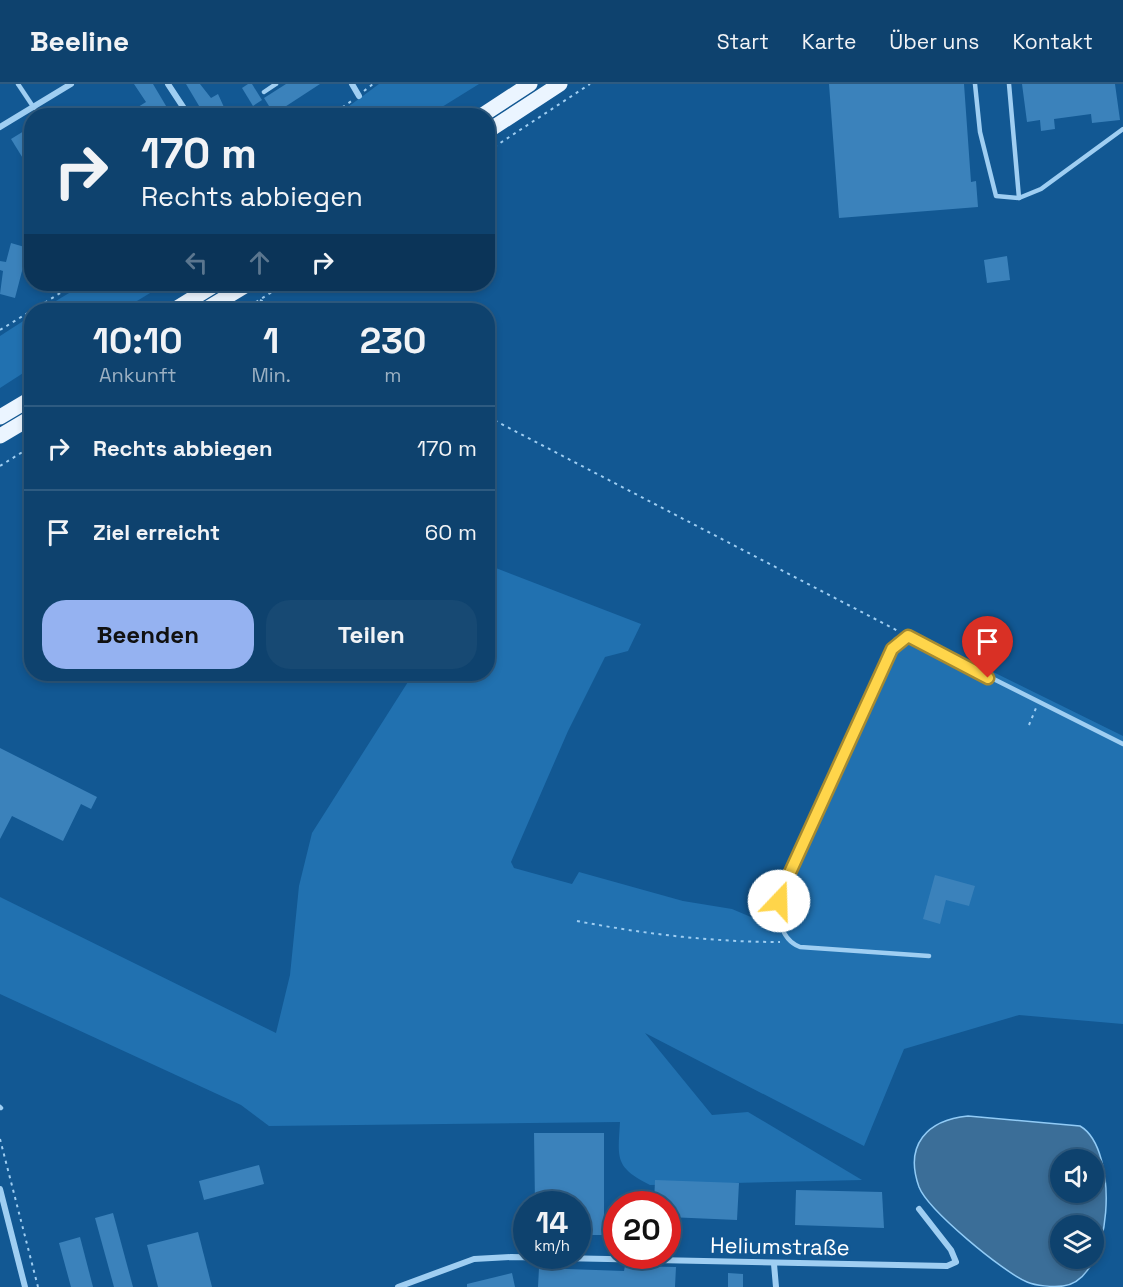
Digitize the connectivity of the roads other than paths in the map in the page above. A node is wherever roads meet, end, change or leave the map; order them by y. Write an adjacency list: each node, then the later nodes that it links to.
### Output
1 (18, 84): 12 (lane)
2 (71, 84): 13 (street)
3 (168, 84): 14 (street)
4 (276, 84): 10 (lane)
5 (352, 84): 11 (street)
6 (530, 84): 15 (main road)
7 (560, 84): 17 (main road)
8 (975, 84): 20 (lane)
9 (1009, 84): 20 (lane)
10 (264, 92)
11 (359, 96)
12 (31, 108)
13 (37, 108)
14 (184, 108)
15 (493, 108)
16 (24, 115): 18 (street)
17 (495, 126)
18 (0, 127)
19 (1123, 129): 20 (lane)
20 (1019, 198)
21 (205, 291): 23 (main road)
22 (236, 291): 24 (main road)
23 (185, 303)
24 (217, 303)
25 (24, 403): 26 (main road)
26 (0, 417)
27 (24, 422): 28 (main road)
28 (0, 436)
29 (1123, 744): 30 (lane)
30 (929, 956)
31 (0, 1189): 34 (street)
32 (919, 1209): 33 (street, Heliumstraße)
33 (774, 1264): 35 (street, Heliumstraße); 36 (street)
34 (25, 1287)
35 (398, 1287)
36 (776, 1287)

